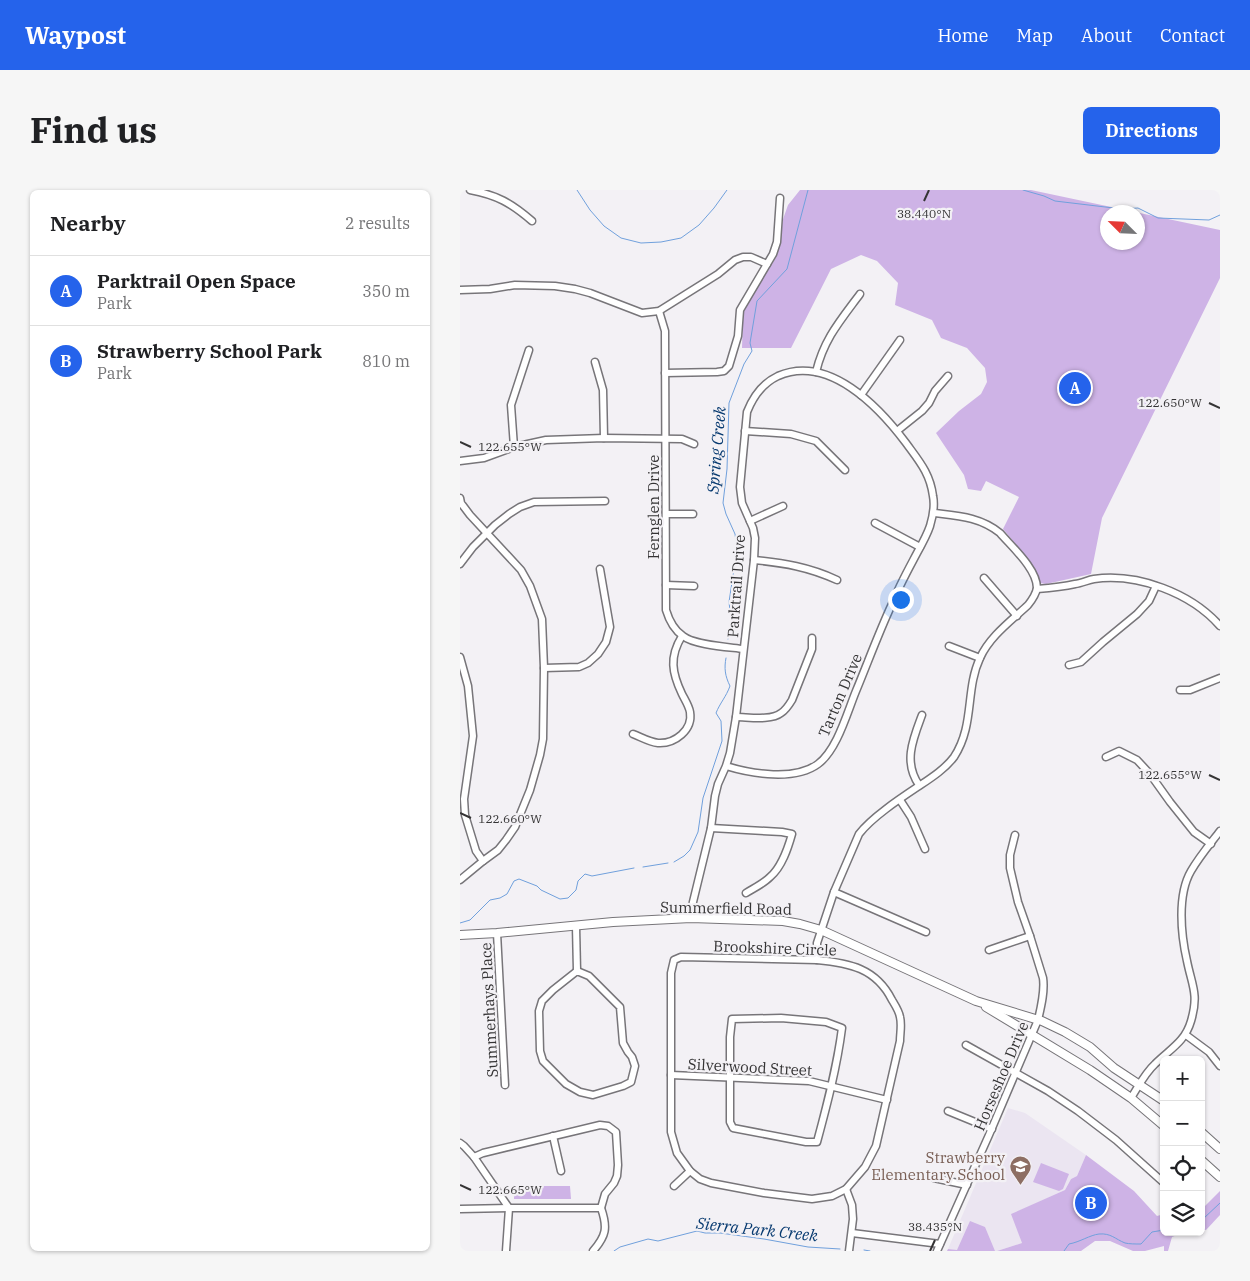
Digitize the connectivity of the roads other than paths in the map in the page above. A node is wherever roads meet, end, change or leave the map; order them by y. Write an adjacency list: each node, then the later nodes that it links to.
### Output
1 (470, 190): 3 (street)
2 (780, 198): 4 (street)
3 (532, 221)
4 (766, 264): 7 (street); 12 (street)
5 (460, 290): 7 (street)
6 (860, 294): 11 (street)
7 (659, 311): 12 (street, Fernglen Drive)
8 (900, 340): 14 (street)
9 (529, 350): 20 (street)
10 (595, 362): 17 (street)
11 (816, 372): 14 (street, Parktrail Drive); 15 (street, Parktrail Drive)
12 (665, 373): 18 (street, Fernglen Drive)
13 (948, 376): 16 (street)
14 (861, 395): 16 (street, Parktrail Drive)
15 (745, 431): 22 (street); 29 (street, Parktrail Drive)
16 (897, 431): 26 (street, Parktrail Drive)
17 (604, 438): 18 (street); 20 (street)
18 (666, 439): 19 (street); 27 (street, Fernglen Drive)
19 (694, 444)
20 (514, 447): 21 (street)
21 (460, 462)
22 (845, 470)
23 (460, 498): 31 (street)
24 (605, 501): 31 (street)
25 (783, 506): 29 (street)
26 (934, 513): 32 (street, Tarton Drive); 41 (street)
27 (666, 514): 28 (street); 38 (street, Fernglen Drive)
28 (693, 514)
29 (750, 521): 33 (street, Parktrail Drive)
30 (875, 523): 32 (street)
31 (487, 534): 34 (street); 51 (street)
32 (920, 547): 58 (street, Tarton Drive)
33 (754, 560): 37 (street); 47 (street, Parktrail Drive)
34 (460, 564)
35 (600, 569): 51 (street)
36 (984, 578): 42 (street)
37 (838, 580)
38 (666, 585): 39 (street); 44 (street, Fernglen Drive)
39 (694, 586)
40 (1156, 586): 41 (street); 43 (street); 50 (street)
41 (1037, 589): 42 (street)
42 (1017, 616): 49 (street)
43 (1220, 626)
44 (682, 636): 47 (street); 56 (street)
45 (812, 638): 55 (street)
46 (950, 646): 49 (street)
47 (744, 649): 55 (street, Parktrail Drive)
48 (460, 657): 66 (street)
49 (980, 658): 59 (street)
50 (1069, 665)
51 (544, 668): 66 (street)
52 (1220, 678): 53 (street)
53 (1180, 690)
54 (922, 715): 59 (street)
55 (736, 716): 58 (street, Parktrail Drive)
56 (633, 734)
57 (1106, 757): 64 (street)
58 (726, 766): 61 (street, Parktrail Drive)
59 (919, 785): 60 (street)
60 (900, 800): 65 (street); 68 (street)
61 (712, 828): 69 (street); 70 (street, Parktrail Drive)
62 (1220, 831): 64 (street)
63 (1015, 835): 76 (street, Horseshoe Drive)
64 (1211, 844): 83 (street)
65 (925, 849)
66 (482, 861): 67 (street)
67 (460, 880)
68 (834, 892): 72 (street); 73 (street)
69 (746, 893)
70 (691, 918): 71 (street, Summerfield Road); 72 (street, Summerfield Road)
71 (576, 926): 74 (street, Summerfield Road); 79 (street)
72 (821, 930): 78 (street); 80 (street, Summerfield Road)
73 (926, 932)
74 (497, 933): 75 (street, Summerfield Road); 91 (street, Summerhays Place)
75 (460, 935)
76 (1030, 936): 77 (street); 81 (street, Horseshoe Drive)
77 (989, 950)
78 (817, 960): 87 (street, Brookshire Circle); 94 (street, Brookshire Circle)
79 (578, 970): 79 (street)
80 (976, 1000): 81 (street, Summerfield Road); 82 (street, Summerfield Road)
81 (1038, 1020): 82 (street, Horseshoe Drive); 90 (street, Summerfield Road)
82 (1031, 1035): 86 (street, Horseshoe Drive); 92 (street, Summerfield Road)
83 (1186, 1035): 85 (street); 90 (street)
84 (966, 1046): 86 (street)
85 (1220, 1066)
86 (1015, 1073): 97 (street, Horseshoe Drive); 108 (street)
87 (671, 1075): 88 (street, Silverwood Street); 105 (street, Brookshire Circle)
88 (730, 1077): 89 (street, Silverwood Street); 89 (street); 89 (street)
89 (831, 1085): 94 (street, Silverwood Street)
90 (1139, 1085): 92 (street); 93 (street, Summerfield Road)
91 (505, 1086)
92 (1131, 1098): 96 (street, Summerfield Road)
93 (1160, 1098)
94 (887, 1100): 111 (street, Brookshire Circle)
95 (948, 1112): 97 (street)
96 (1160, 1123)
97 (992, 1129): 109 (street, Horseshoe Drive)
98 (553, 1136): 102 (street); 104 (street); 113 (street)
99 (1205, 1136): 101 (street)
100 (460, 1143): 102 (street)
101 (1220, 1149)
102 (474, 1157): 112 (street)
103 (1205, 1164): 106 (street)
104 (561, 1171)
105 (690, 1171): 110 (street); 111 (street, Brookshire Circle)
106 (1220, 1177)
107 (934, 1178): 109 (street)
108 (1160, 1179)
109 (967, 1185): 116 (street, Horseshoe Drive)
110 (674, 1186)
111 (846, 1189): 115 (street)
112 (509, 1208): 113 (street); 114 (street); 117 (street)
113 (601, 1208): 118 (street)
114 (460, 1209)
115 (852, 1233): 116 (street); 119 (street)
116 (939, 1248)
117 (506, 1251)
118 (593, 1251)
119 (849, 1251)

